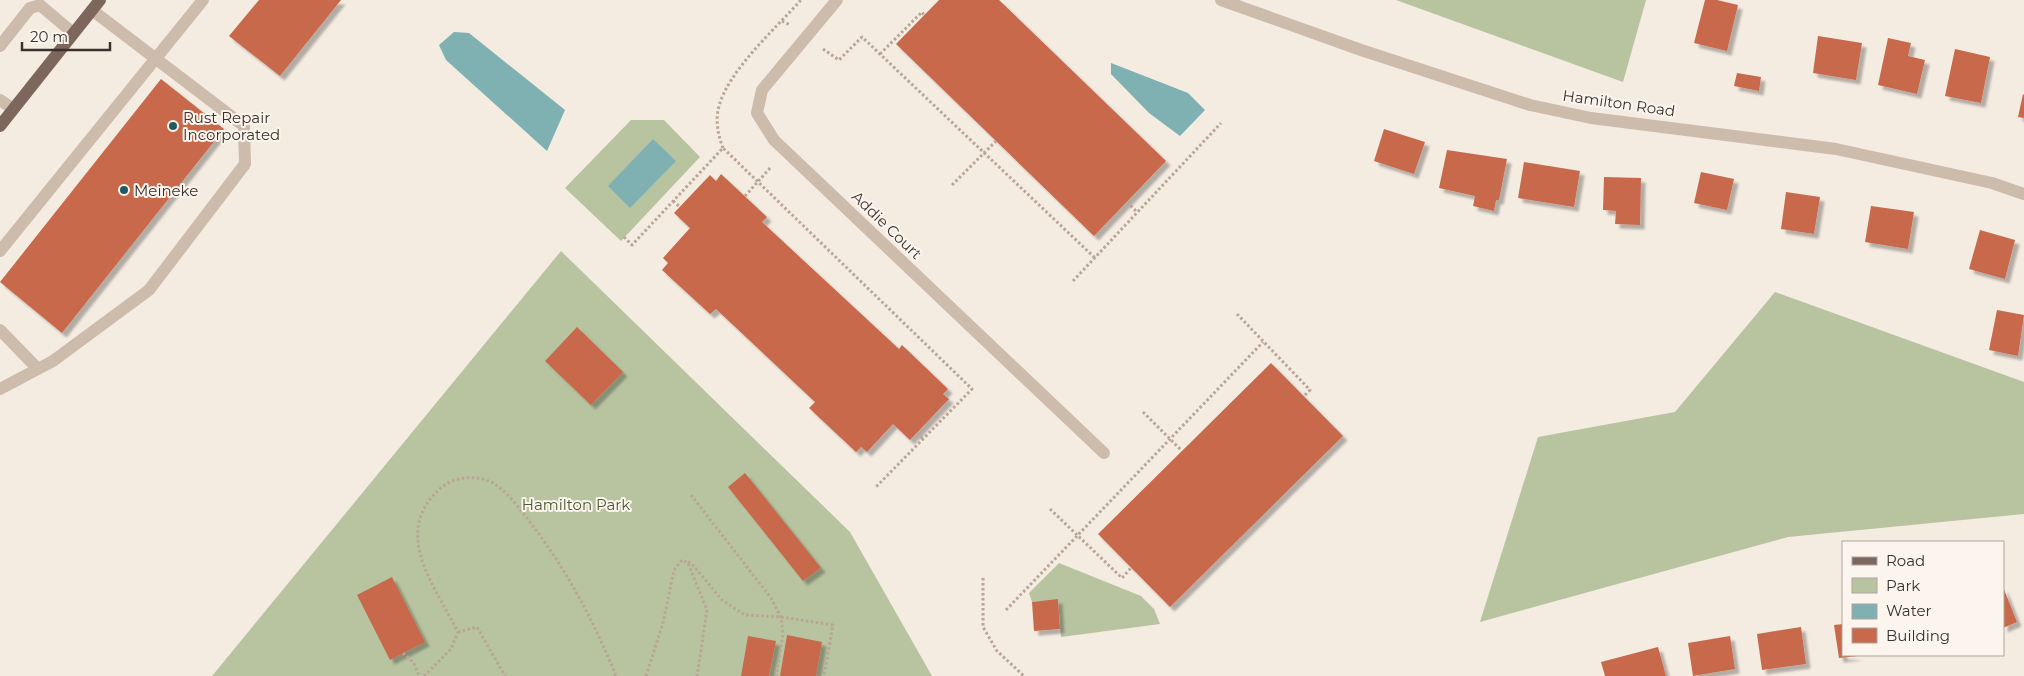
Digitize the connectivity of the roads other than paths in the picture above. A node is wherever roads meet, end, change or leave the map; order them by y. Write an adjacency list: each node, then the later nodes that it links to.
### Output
1 (203, 0): 7 (street)
2 (838, 0): 16 (street, Addie Court)
3 (1220, 0): 11 (street, Hamilton Road)
4 (96, 5): 5 (main road); 7 (street)
5 (74, 34): 6 (street); 9 (main road)
6 (0, 46)
7 (158, 58): 12 (street); 14 (street)
8 (0, 100): 9 (street)
9 (13, 110): 10 (main road)
10 (0, 126)
11 (2024, 194)
12 (0, 251)
13 (0, 330): 14 (street)
14 (38, 369): 15 (street)
15 (0, 389)
16 (1104, 453)

